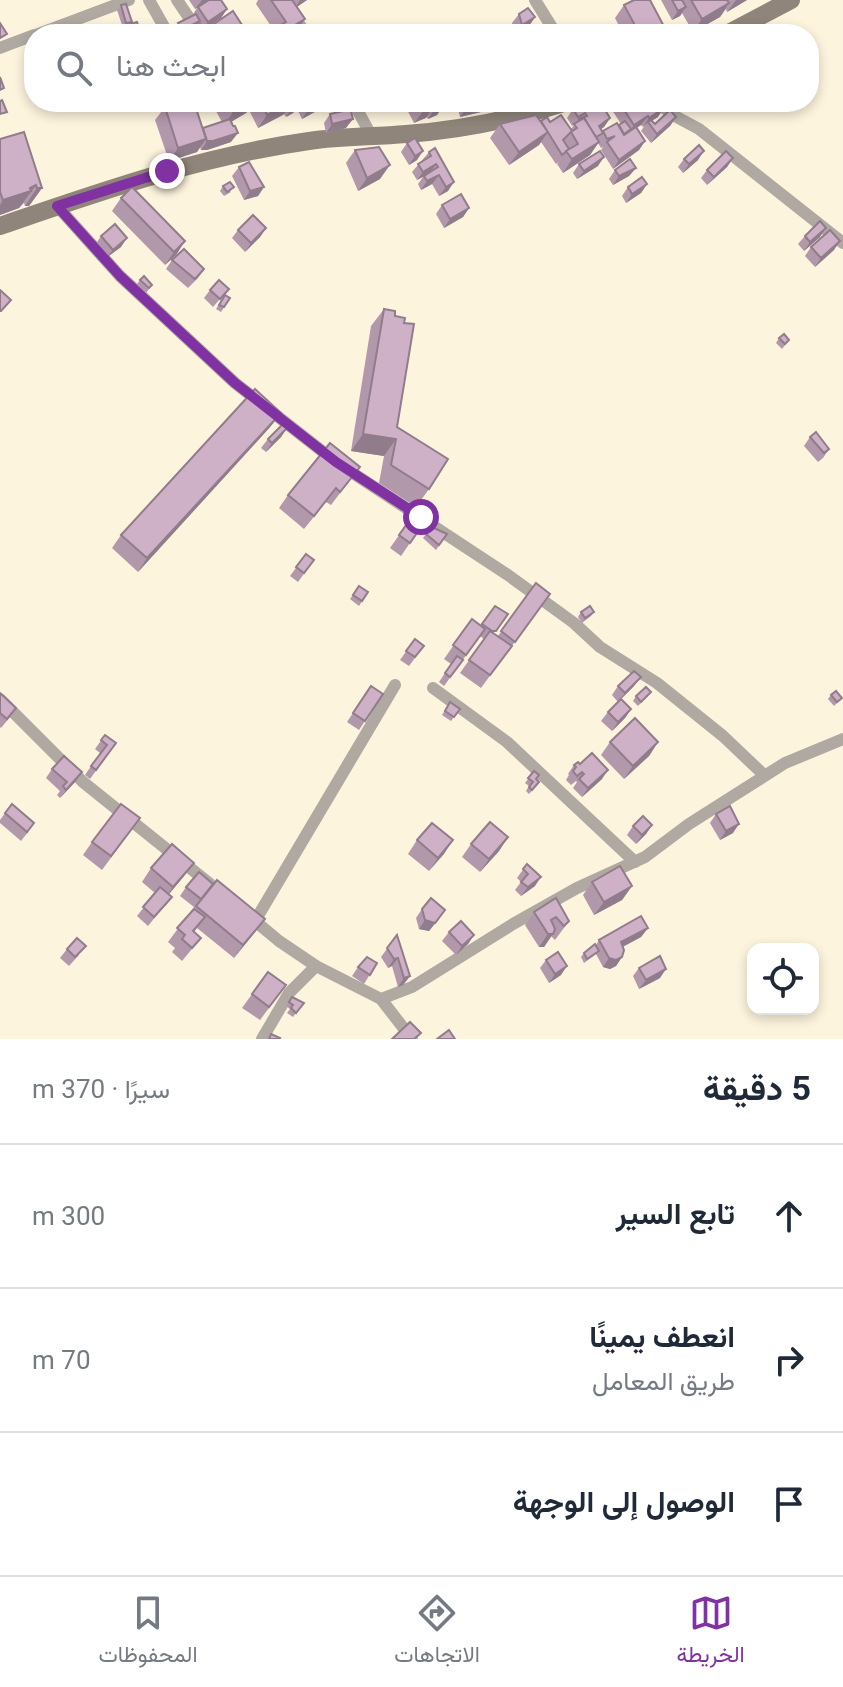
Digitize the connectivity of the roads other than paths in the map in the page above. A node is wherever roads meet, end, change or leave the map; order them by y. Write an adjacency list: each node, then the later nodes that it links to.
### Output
1 (129, 0): 7 (street)
2 (149, 0): 8 (street)
3 (177, 0): 9 (street)
4 (283, 0): 10 (street)
5 (535, 0): 11 (street)
6 (791, 0): 12 (main road)
7 (65, 24)
8 (162, 24)
9 (193, 24)
10 (299, 24)
11 (550, 24)
12 (746, 24)
13 (24, 39): 14 (street)
14 (0, 48)
15 (358, 112): 18 (street)
16 (534, 112): 18 (main road)
17 (673, 112): 21 (street)
18 (371, 135): 19 (main road)
19 (57, 206): 20 (main road); 26 (street)
20 (0, 226)
21 (843, 243)
22 (395, 685): 30 (street)
23 (433, 688): 27 (street)
24 (0, 699): 28 (street)
25 (843, 739): 26 (street)
26 (764, 775): 27 (street)
27 (635, 862): 32 (street)
28 (221, 893)
29 (243, 912): 30 (street)
30 (255, 921): 31 (street)
31 (316, 966): 32 (street); 33 (street)
32 (381, 999): 34 (street)
33 (262, 1039)
34 (412, 1039)

